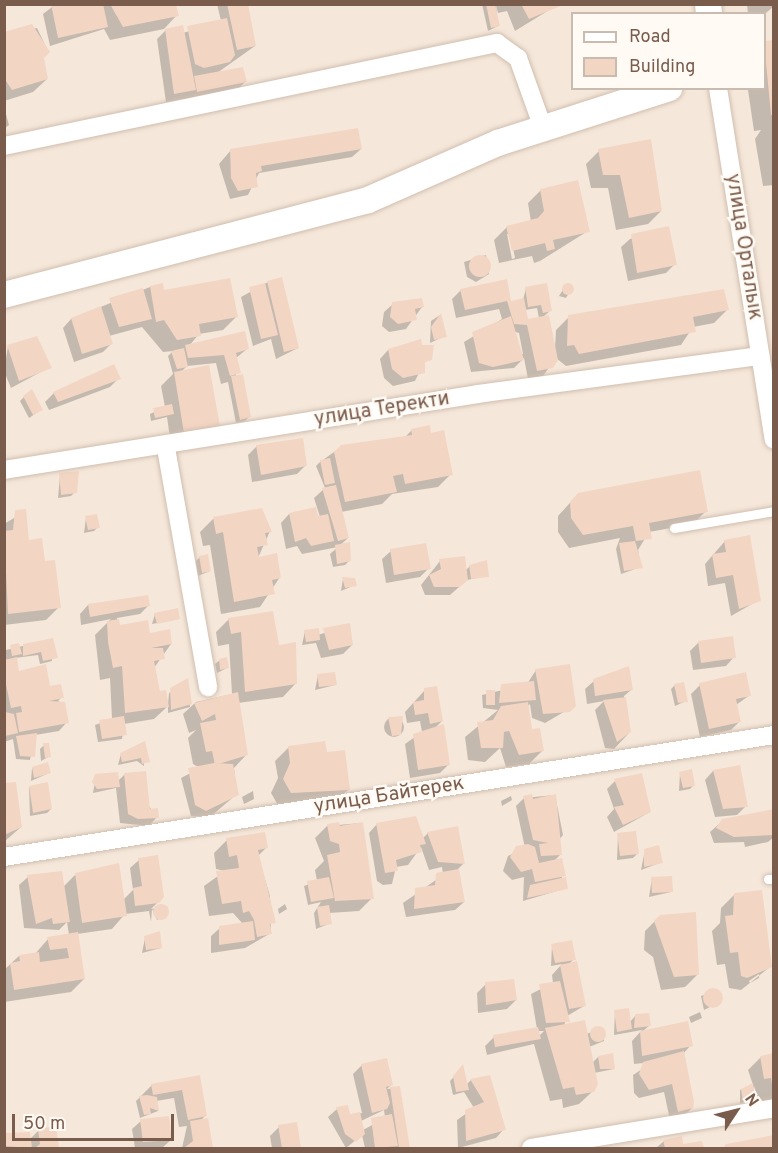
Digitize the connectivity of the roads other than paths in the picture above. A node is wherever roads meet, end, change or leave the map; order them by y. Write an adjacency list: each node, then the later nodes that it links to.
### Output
1 (663, 90): 3 (main road)
2 (718, 90): 6 (street, улица Орталык)
3 (543, 128): 4 (street); 5 (main road)
4 (4, 146)
5 (4, 295)
6 (765, 329): 7 (street, улица Орталык)
7 (760, 356): 8 (street, улица Орталык); 9 (street, улица Теректи)
8 (774, 440)
9 (166, 448): 10 (street, улица Теректи); 13 (street)
10 (4, 470)
11 (774, 512): 12 (lane)
12 (674, 528)
13 (208, 687)
14 (774, 735): 15 (street, улица Байтерек)
15 (4, 856)
16 (774, 1108): 17 (street)
17 (531, 1149)

